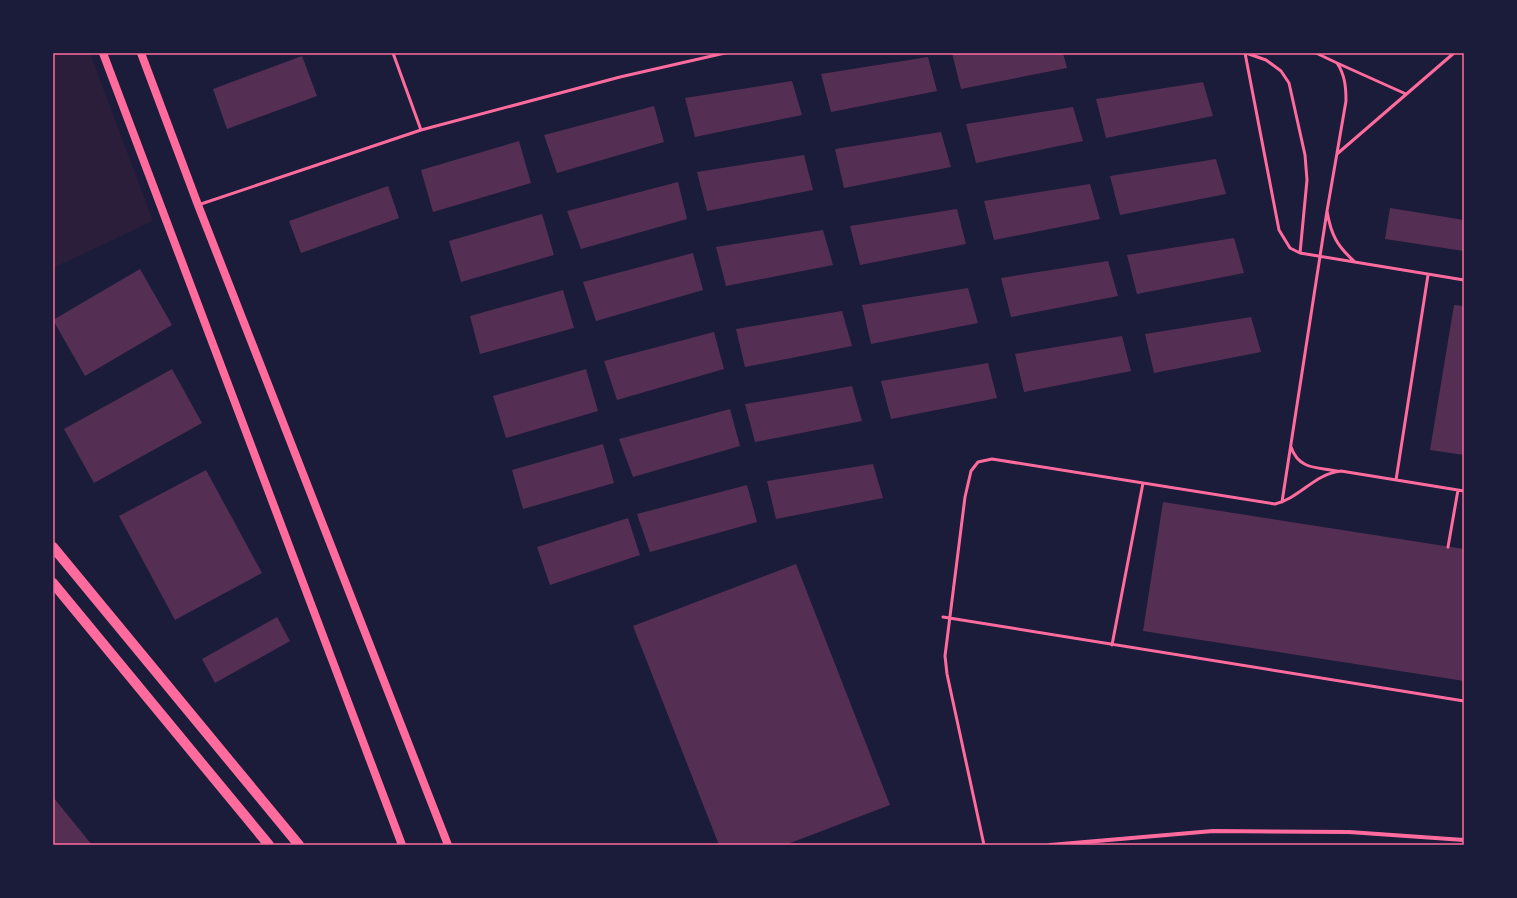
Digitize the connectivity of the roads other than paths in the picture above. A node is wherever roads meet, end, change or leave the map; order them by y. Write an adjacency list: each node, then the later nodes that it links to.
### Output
1 (103, 53): 36 (main road)
2 (141, 53): 12 (main road)
3 (393, 53): 10 (lane)
4 (725, 53): 10 (lane)
5 (1245, 53): 14 (lane); 14 (lane)
6 (1316, 53): 8 (lane)
7 (1454, 53): 9 (lane)
8 (1337, 63): 9 (lane); 11 (lane)
9 (1406, 94): 11 (lane)
10 (421, 130): 12 (lane)
11 (1337, 154): 13 (lane)
12 (198, 205): 37 (main road)
13 (1327, 211): 15 (lane); 16 (lane)
14 (1300, 253): 15 (lane)
15 (1320, 257): 16 (lane); 19 (lane)
16 (1356, 264): 17 (lane)
17 (1428, 275): 18 (lane); 21 (lane)
18 (1464, 280)
19 (1290, 446): 20 (lane); 25 (lane)
20 (1341, 471): 21 (lane); 25 (lane)
21 (1396, 480): 23 (lane)
22 (1143, 483): 25 (lane); 30 (lane); 31 (lane)
23 (1458, 490): 24 (lane); 27 (lane)
24 (1464, 491)
25 (1282, 502)
26 (53, 547): 35 (highway)
27 (1448, 547)
28 (53, 583): 34 (highway)
29 (943, 617): 30 (lane)
30 (949, 618): 31 (lane); 38 (lane)
31 (1112, 645): 32 (lane)
32 (1464, 701)
33 (1464, 840): 39 (street)
34 (269, 845)
35 (299, 845)
36 (402, 845)
37 (448, 845)
38 (984, 845)
39 (1050, 845)

